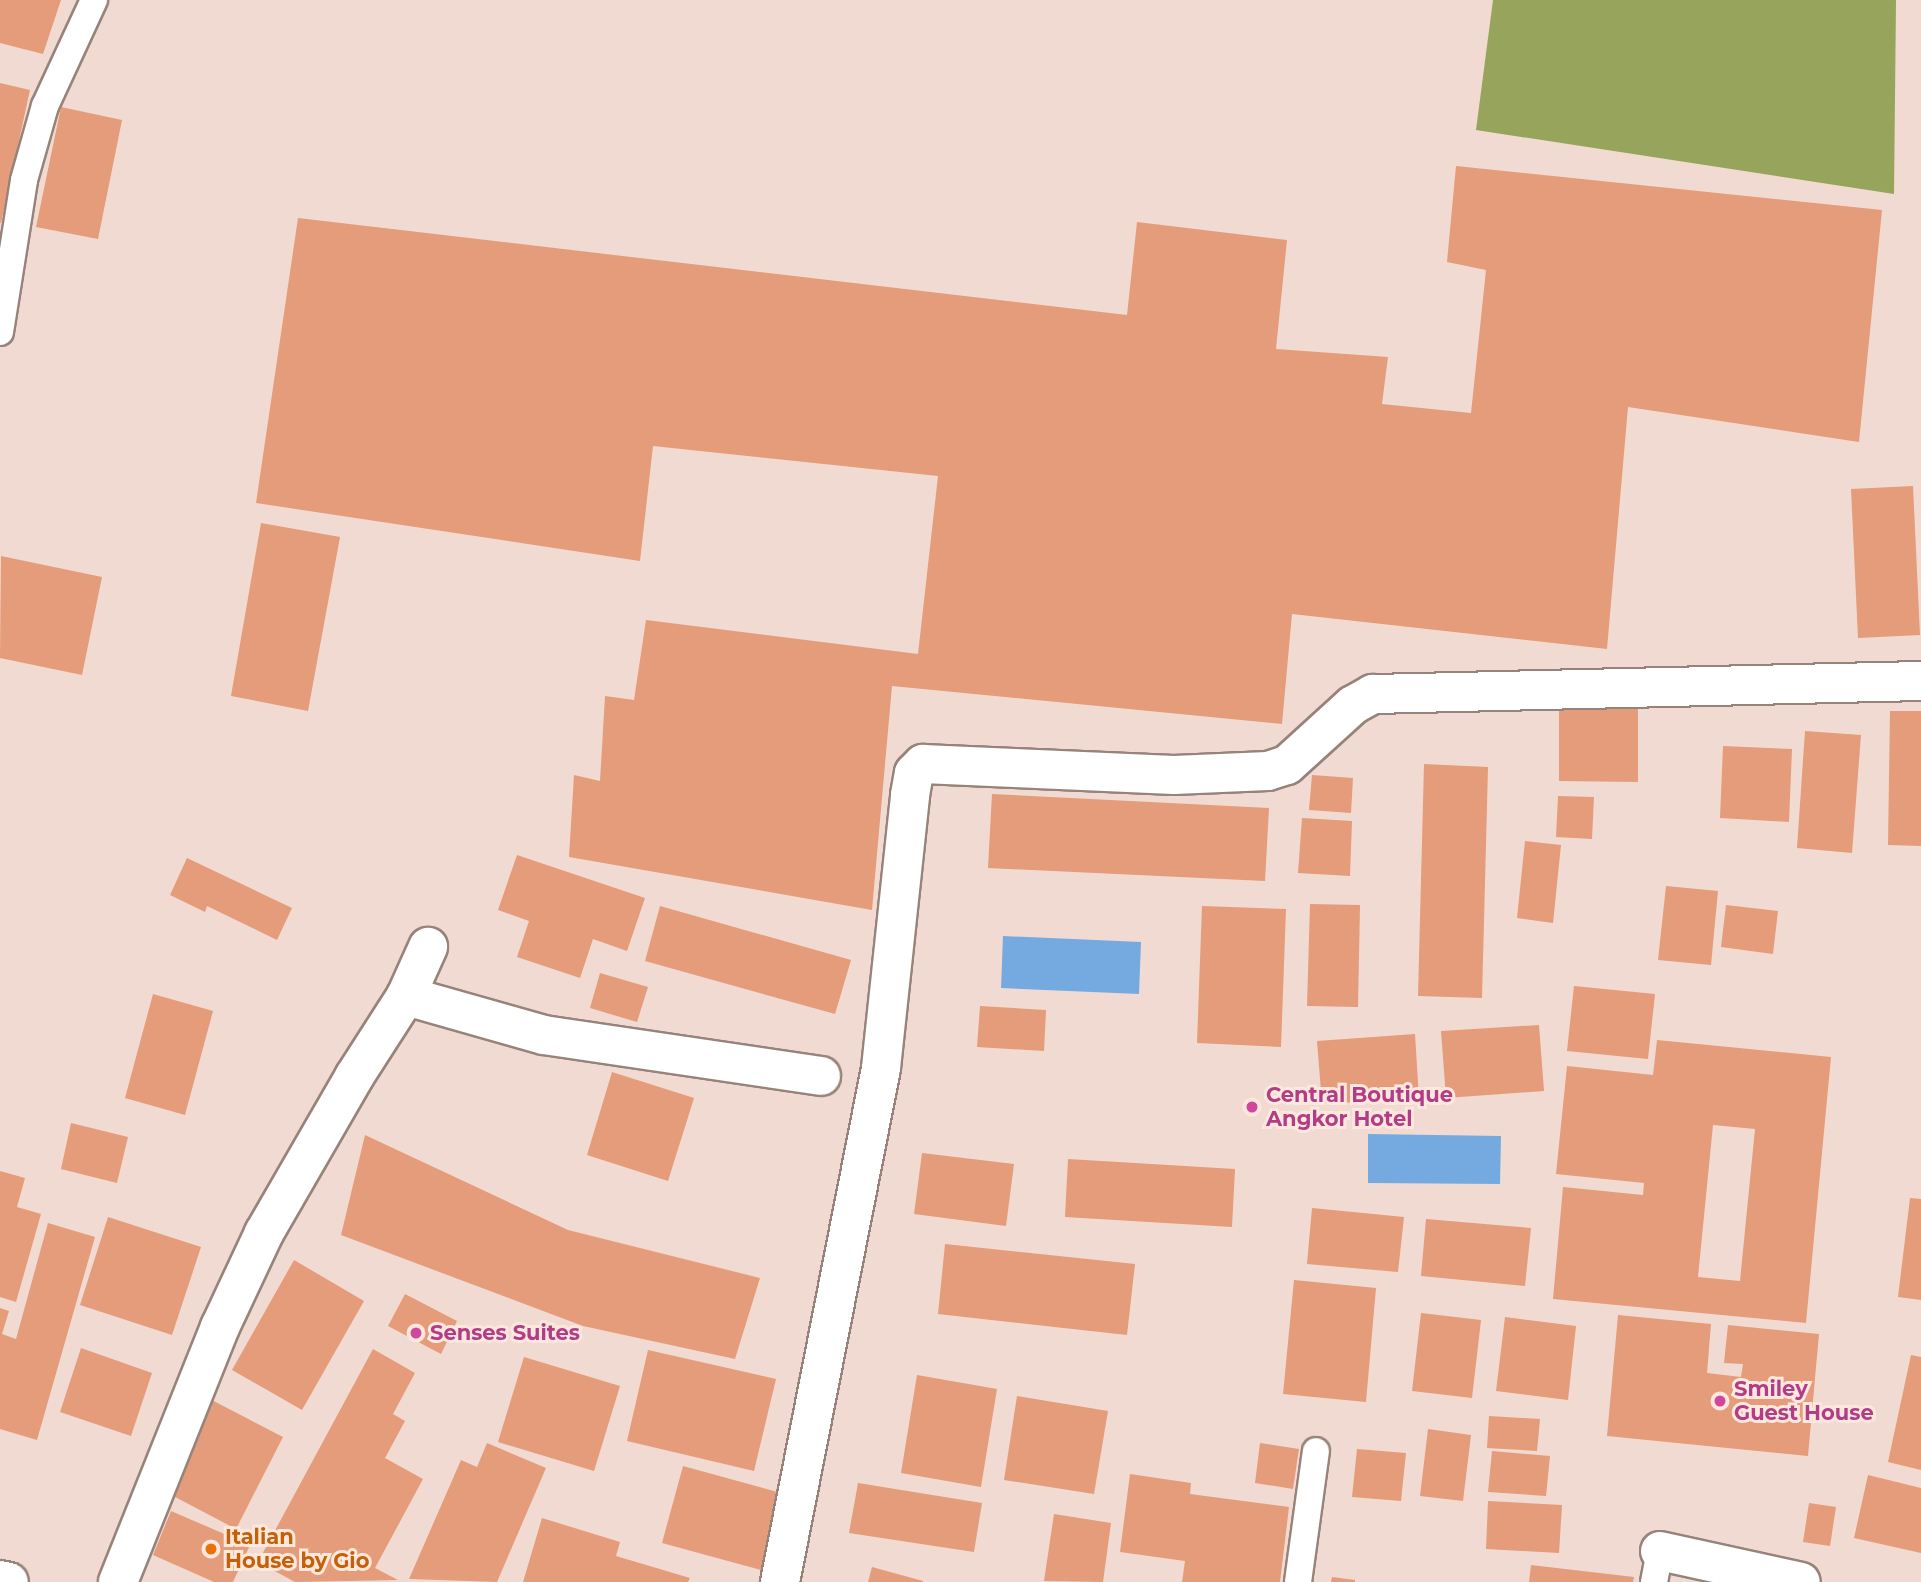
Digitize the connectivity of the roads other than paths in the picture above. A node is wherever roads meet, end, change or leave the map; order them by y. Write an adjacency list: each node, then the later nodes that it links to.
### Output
1 (94, 0): 2 (lane)
2 (0, 332)
3 (1921, 681): 12 (street)
4 (428, 947): 5 (street)
5 (406, 996): 6 (street); 11 (street)
6 (821, 1076)
7 (1316, 1451): 13 (lane)
8 (1657, 1567): 14 (street)
9 (0, 1580): 10 (street)
10 (9, 1582)
11 (118, 1582)
12 (780, 1582)
13 (1298, 1582)
14 (1801, 1582)

